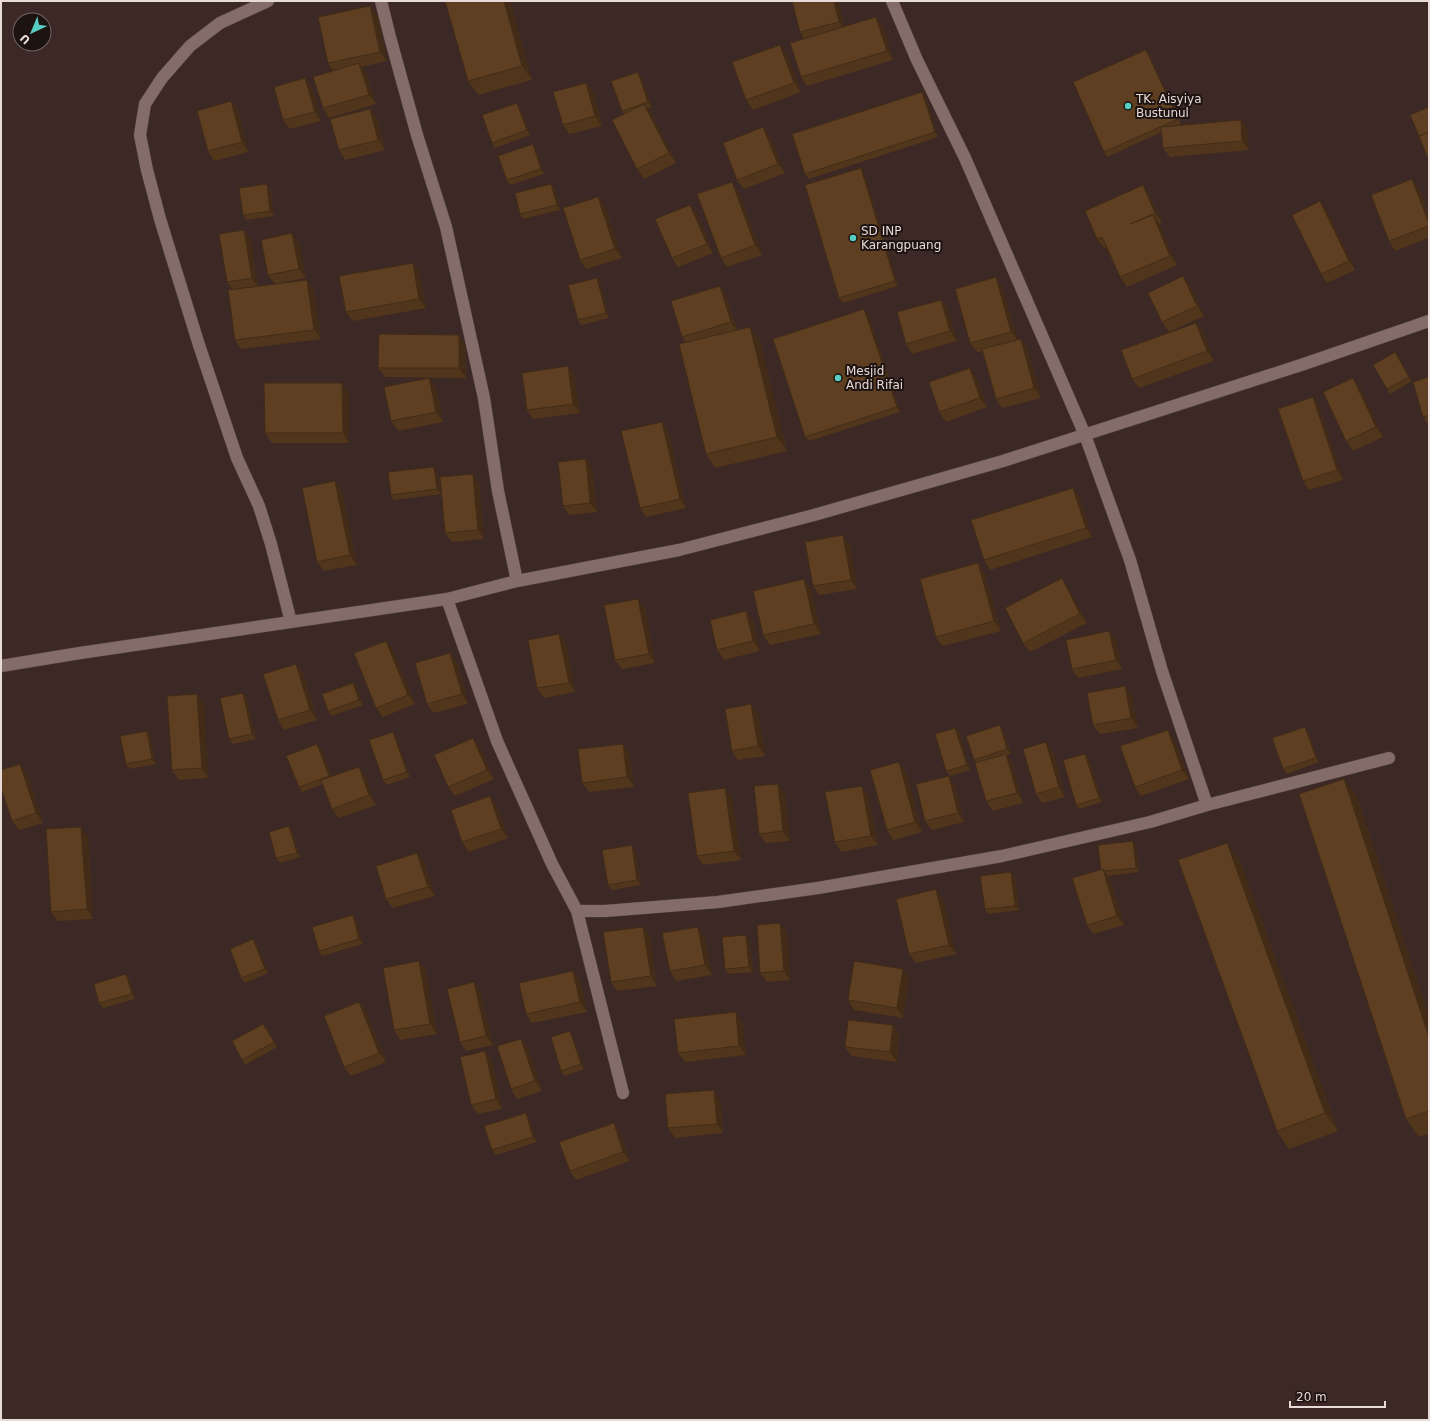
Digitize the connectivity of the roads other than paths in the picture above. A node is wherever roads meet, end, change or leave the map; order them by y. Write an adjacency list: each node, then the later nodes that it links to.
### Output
1 (268, 1): 8 (street)
2 (381, 1): 6 (street)
3 (892, 1): 5 (street)
4 (1429, 321): 5 (street)
5 (1085, 435): 6 (street); 11 (street)
6 (517, 581): 7 (street)
7 (447, 599): 8 (street); 12 (street)
8 (291, 622): 9 (street)
9 (1, 666)
10 (1389, 758): 11 (street)
11 (1207, 805): 12 (street)
12 (577, 911): 13 (street)
13 (623, 1094)

